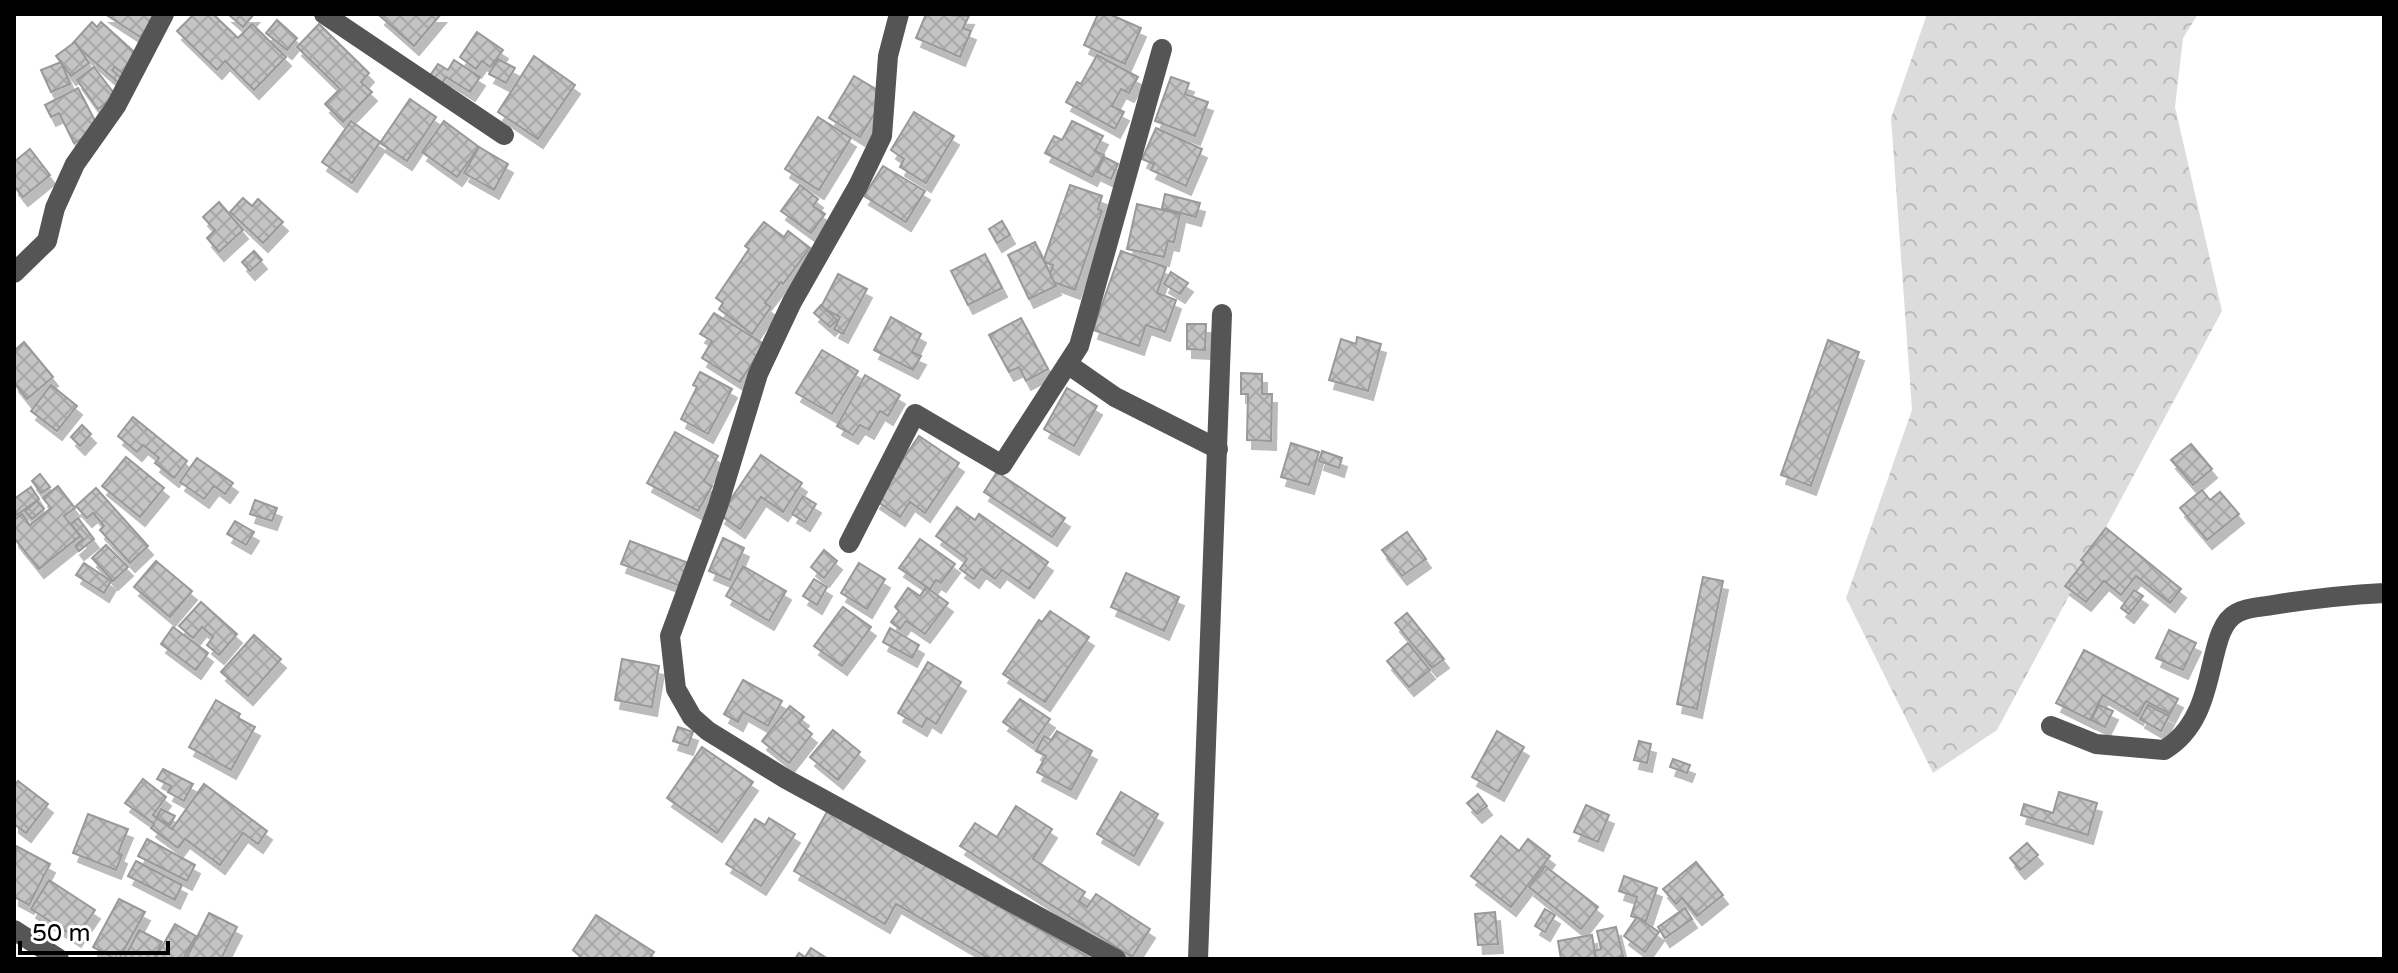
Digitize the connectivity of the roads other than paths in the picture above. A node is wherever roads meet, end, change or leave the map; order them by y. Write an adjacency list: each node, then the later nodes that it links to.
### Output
1 (164, 14): 6 (street)
2 (324, 14): 5 (street)
3 (899, 14): 15 (street)
4 (1162, 49): 8 (street)
5 (504, 135)
6 (14, 273)
7 (1222, 314): 9 (street)
8 (1069, 365): 9 (street); 10 (street)
9 (1218, 449): 16 (street)
10 (849, 543)
11 (2384, 593): 12 (street)
12 (2051, 726)
13 (14, 930): 14 (street)
14 (59, 959)
15 (1116, 959)
16 (1198, 959)

